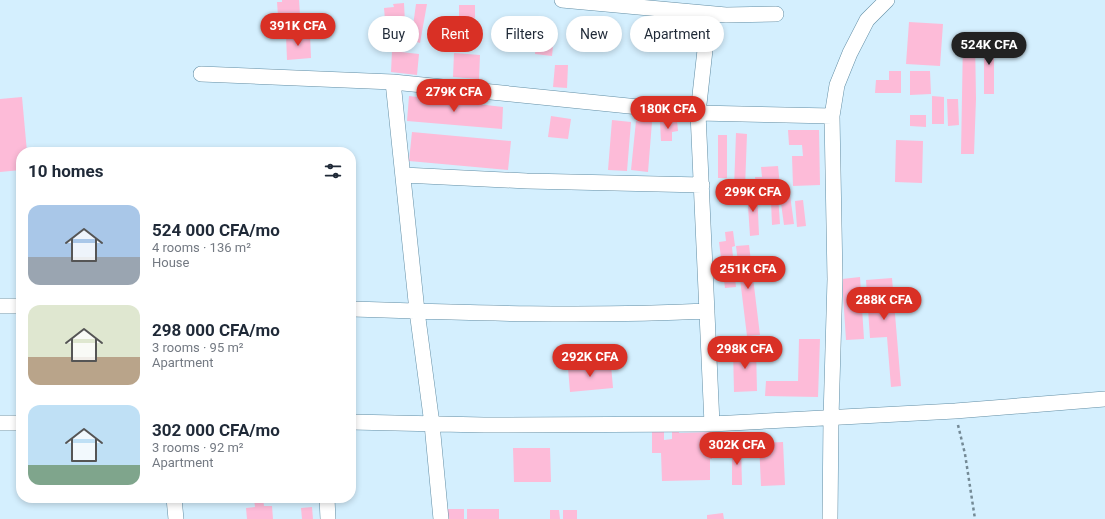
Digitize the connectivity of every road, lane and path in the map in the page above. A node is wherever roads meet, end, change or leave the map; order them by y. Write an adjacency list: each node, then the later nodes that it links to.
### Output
1 (562, 0): 3 (street)
2 (887, 0): 8 (street)
3 (709, 14): 4 (street); 7 (street)
4 (776, 14)
5 (201, 74): 6 (street)
6 (393, 82): 7 (street); 9 (street)
7 (698, 113): 8 (street); 10 (street)
8 (832, 116): 18 (street)
9 (403, 174): 10 (street); 14 (street)
10 (702, 185): 15 (street)
11 (0, 306): 12 (street)
12 (16, 306)
13 (356, 310): 14 (street)
14 (417, 311): 15 (street); 22 (street)
15 (707, 311): 23 (street)
16 (1105, 399): 17 (street)
17 (955, 411): 18 (street); 30 (path)
18 (831, 418): 23 (street); 29 (street)
19 (356, 422): 22 (street)
20 (0, 423): 21 (street)
21 (16, 423)
22 (432, 424): 23 (street); 28 (street)
23 (712, 424)
24 (174, 503): 26 (street)
25 (327, 503): 27 (street)
26 (176, 519)
27 (328, 519)
28 (441, 519)
29 (830, 519)
30 (975, 519)

